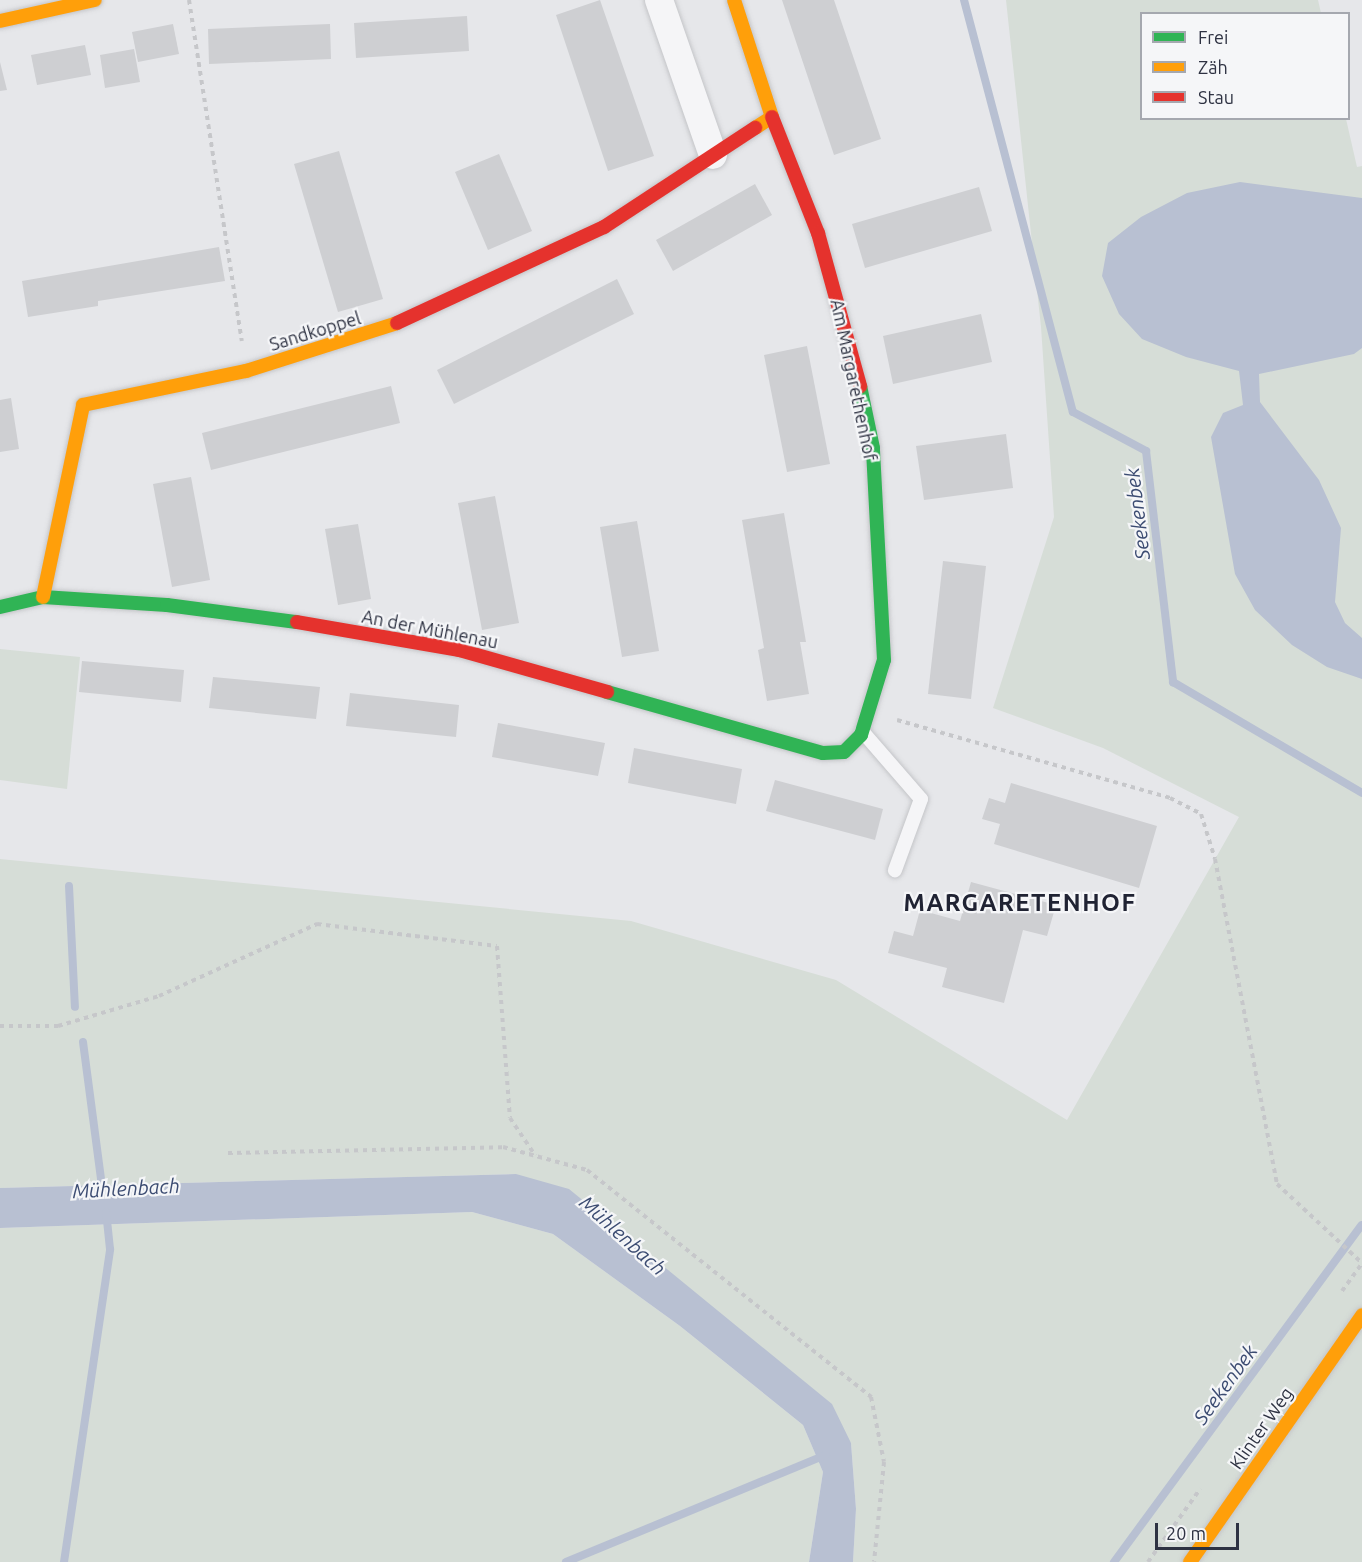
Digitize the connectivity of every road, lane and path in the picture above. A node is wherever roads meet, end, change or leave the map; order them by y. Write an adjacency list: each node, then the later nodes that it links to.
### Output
1 (95, 0): 5 (street)
2 (189, 0): 8 (path)
3 (659, 0): 7 (street)
4 (734, 0): 6 (street, Am Margarethenhof)
5 (0, 21)
6 (772, 117): 7 (street); 11 (street, Am Margarethenhof)
7 (713, 154): 8 (street, Sandkoppel)
8 (246, 371): 9 (street, Sandkoppel)
9 (43, 597): 10 (street, An der Mühlenau); 13 (street, An der Mühlenau)
10 (0, 607)
11 (870, 712): 12 (street, Am Margarethenhof); 18 (path)
12 (862, 731): 13 (street, Am Margarethenhof); 14 (lane)
13 (844, 752)
14 (895, 870)
15 (0, 1026): 17 (path)
16 (228, 1153): 17 (path)
17 (535, 1156): 20 (path)
18 (1362, 1263)
19 (1362, 1315): 21 (street, Klinter Weg)
20 (874, 1562)
21 (1190, 1562)

